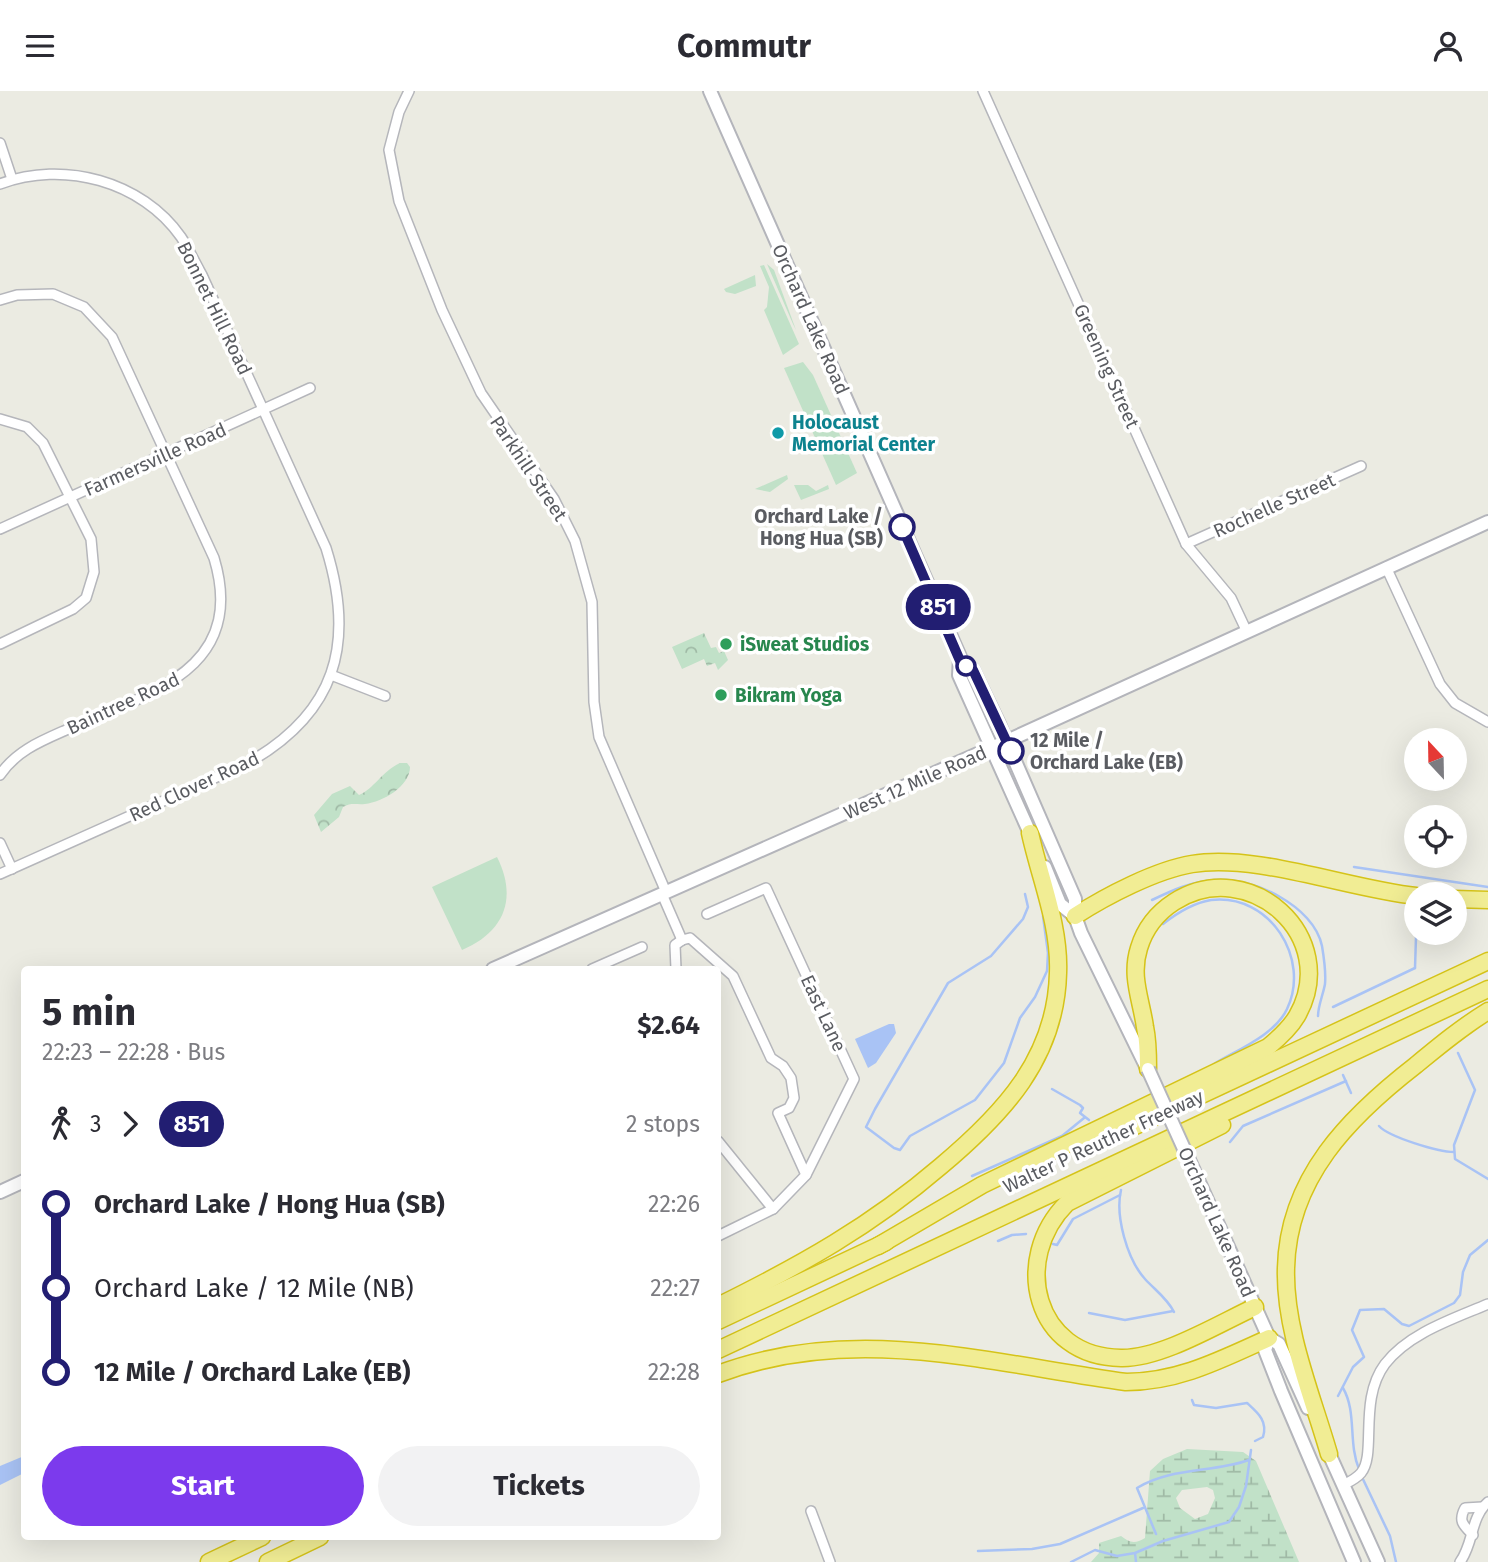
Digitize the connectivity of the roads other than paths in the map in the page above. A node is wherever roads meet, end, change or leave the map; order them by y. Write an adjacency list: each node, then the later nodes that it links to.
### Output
1 (409, 91): 31 (street, Parkhill Street)
2 (710, 91): 20 (main road, Orchard Lake Road)
3 (984, 91): 16 (street, Greening Street)
4 (0, 143): 5 (street)
5 (12, 180): 6 (street, Bonnet Hill Road); 9 (street, Bonnet Hill Road)
6 (0, 184)
7 (0, 300): 11 (street, Baintree Road)
8 (310, 388): 9 (street, Farmersville Road)
9 (263, 410): 11 (street, Farmersville Road); 21 (street, Red Clover Road)
10 (0, 419): 13 (street)
11 (166, 454): 13 (street, Farmersville Road); 26 (street, Baintree Road)
12 (1361, 466): 16 (street, Rochelle Street)
13 (71, 496): 15 (street, Farmersville Road); 19 (street)
14 (1488, 522): 17 (main road, West 12 Mile Road)
15 (0, 529)
16 (1186, 544): 18 (street, Greening Street)
17 (1386, 567): 18 (main road, West 12 Mile Road); 23 (street)
18 (1247, 632): 24 (main road, West 12 Mile Road)
19 (0, 644)
20 (961, 663): 24 (main road, Orchard Lake Road); 25 (main road, Orchard Lake Road)
21 (331, 675): 22 (street); 29 (street, Red Clover Road)
22 (385, 696)
23 (1488, 722)
24 (1007, 741): 25 (main road, West 12 Mile Road); 36 (main road, Orchard Lake Road)
25 (992, 747): 27 (main road, Orchard Lake Road); 31 (main road, West 12 Mile Road)
26 (0, 775)
27 (1030, 833): 36 (main road, Orchard Lake Road); 56 (highway)
28 (0, 843): 29 (street)
29 (12, 869): 30 (street, Red Clover Road)
30 (0, 874)
31 (664, 893): 37 (street, Parkhill Street); 40 (main road, West 12 Mile Road)
32 (1404, 895): 36 (highway)
33 (1467, 899): 34 (highway)
34 (1488, 900)
35 (707, 914): 50 (street, East Lane)
36 (1074, 916): 48 (main road, Orchard Lake Road)
37 (682, 940): 42 (street); 44 (street)
38 (642, 947): 41 (street)
39 (1488, 961): 55 (highway, Walter P Reuther Freeway)
40 (504, 966)
41 (599, 966)
42 (676, 966)
43 (721, 966): 50 (street)
44 (721, 966)
45 (1488, 989): 46 (highway, Walter P Reuther Freeway)
46 (1466, 999): 58 (highway); 61 (highway, Walter P Reuther Freeway)
47 (1488, 1011): 63 (highway)
48 (1148, 1069): 55 (highway); 58 (main road, Orchard Lake Road, bridge)
49 (721, 1145): 53 (street)
50 (806, 1175): 53 (street, East Lane)
51 (21, 1182): 52 (main road)
52 (0, 1192)
53 (773, 1209): 54 (street, East Lane)
54 (721, 1235)
55 (878, 1246): 59 (highway, Walter P Reuther Freeway)
56 (721, 1304)
57 (1488, 1304): 65 (street)
58 (1255, 1307): 60 (main road, Orchard Lake Road)
59 (721, 1320)
60 (1269, 1338): 62 (highway); 63 (main road, Orchard Lake Road); 64 (main road, Orchard Lake Road)
61 (721, 1349)
62 (721, 1373)
63 (1331, 1459): 64 (main road); 65 (main road, Orchard Lake Road)
64 (1315, 1473): 74 (main road, Orchard Lake Road)
65 (1343, 1485): 75 (main road, Orchard Lake Road)
66 (1485, 1505): 68 (street); 68 (street)
67 (811, 1511): 73 (street)
68 (1473, 1535): 76 (street)
69 (256, 1540): 71 (highway)
70 (314, 1540): 72 (highway)
71 (209, 1562)
72 (268, 1562)
73 (830, 1562)
74 (1354, 1562)
75 (1378, 1562)
76 (1460, 1562)

